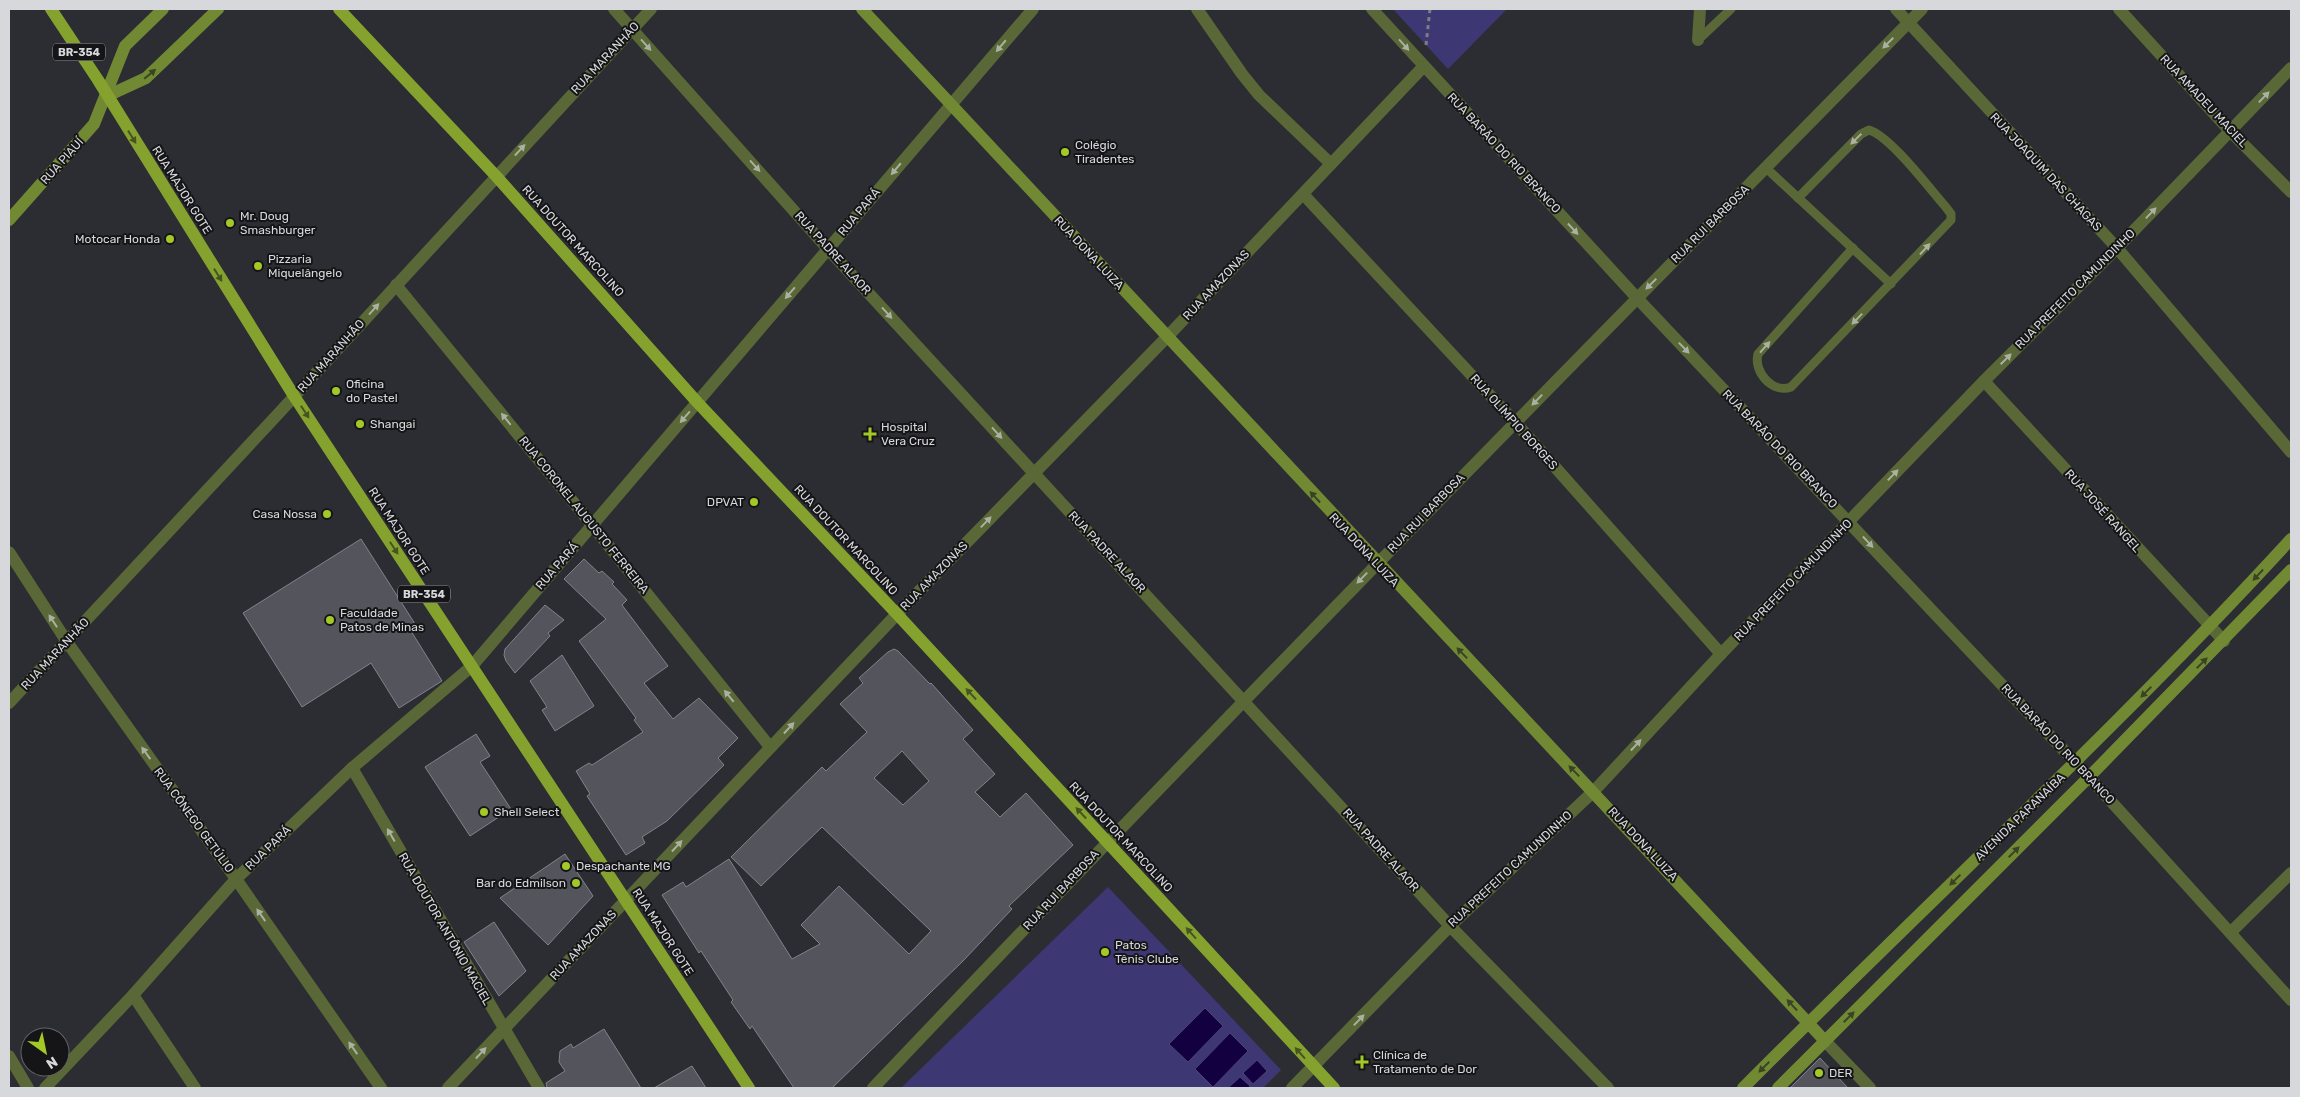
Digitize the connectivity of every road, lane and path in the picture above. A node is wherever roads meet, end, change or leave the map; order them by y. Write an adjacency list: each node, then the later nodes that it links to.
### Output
1 (51, 9): 22 (main road, RUA MAJOR GOTE / BR-354)
2 (163, 9): 22 (street, RUA PIAUÍ)
3 (218, 9): 22 (street, one-way to 3)
4 (339, 9): 27 (main road, RUA DOUTOR MARCOLINO)
5 (614, 9): 18 (street, RUA PADRE ALAOR)
6 (651, 9): 18 (street, RUA MARANHÃO)
7 (862, 9): 23 (street, RUA DONA LUIZA)
8 (1033, 9): 23 (street, RUA PARÁ, one-way to 23)
9 (1197, 9): 25 (street)
10 (1372, 9): 20 (street, RUA BARÃO DO RIO BRANCO, one-way to 20)
11 (1430, 9): 20 (path)
12 (1700, 9): 19 (street)
13 (1731, 9): 19 (lane)
14 (1896, 9): 17 (street, RUA JOAQUIM DAS CHAGAS)
15 (1922, 9): 17 (street, RUA RUI BARBOSA)
16 (2119, 9): 24 (street, RUA AMADEU MACIEL)
17 (1908, 23): 26 (street, RUA RUI BARBOSA, one-way to 26); 34 (street, RUA JOAQUIM DAS CHAGAS)
18 (632, 29): 27 (street, RUA MARANHÃO, one-way to 18); 32 (street, RUA PADRE ALAOR, one-way to 32)
19 (1698, 40)
20 (1424, 66): 25 (street, RUA AMAZONAS); 37 (street, RUA BARÃO DO RIO BRANCO, one-way to 37)
21 (2291, 68): 24 (street, RUA PREFEITO CAMUNDINHO, one-way to 21)
22 (107, 96): 31 (street, RUA PIAUÍ); 40 (main road, RUA MAJOR GOTE / BR-354, one-way to 40)
23 (951, 105): 32 (street, RUA PARÁ, one-way to 32); 38 (street, RUA DONA LUIZA)
24 (2230, 131): 28 (street, RUA AMADEU MACIEL); 34 (street, RUA PREFEITO CAMUNDINHO, one-way to 24)
25 (1331, 164): 29 (street, RUA AMAZONAS)
26 (1766, 168): 30 (lane); 37 (street, RUA RUI BARBOSA, one-way to 37)
27 (496, 176): 36 (street, RUA MARANHÃO); 41 (main road, RUA DOUTOR MARCOLINO)
28 (2291, 192)
29 (1302, 194): 38 (street, RUA AMAZONAS); 42 (street, RUA OLÍMPIO BORGES)
30 (1798, 198): 33 (lane); 35 (lane, one-way to 30)
31 (9, 220)
32 (828, 248): 41 (street, RUA PARÁ, one-way to 41); 44 (street, RUA PADRE ALAOR, one-way to 44)
33 (1853, 248): 35 (lane); 35 (lane, one-way to 33)
34 (2117, 248): 39 (street, RUA PREFEITO CAMUNDINHO, one-way to 34); 43 (street, RUA JOAQUIM DAS CHAGAS)
35 (1891, 284)
36 (396, 285): 40 (street, RUA MARANHÃO, one-way to 36); 46 (street, RUA CORONEL AUGUSTO FERREIRA, one-way to 36)
37 (1637, 298): 42 (street, RUA RUI BARBOSA, one-way to 42); 45 (street, RUA BARÃO DO RIO BRANCO, one-way to 45)
38 (1167, 337): 44 (street, RUA AMAZONAS); 49 (street, RUA DONA LUIZA, one-way to 38)
39 (1984, 380): 45 (street, RUA PREFEITO CAMUNDINHO, one-way to 39); 52 (street, RUA JOSÉ RANGEL)
40 (294, 396): 54 (street, RUA MARANHÃO); 56 (main road, RUA MAJOR GOTE / BR-354, one-way to 56)
41 (697, 402): 46 (street, RUA PARÁ, one-way to 46); 51 (main road, RUA DOUTOR MARCOLINO)
42 (1515, 422): 49 (street, RUA RUI BARBOSA); 55 (street, RUA OLÍMPIO BORGES)
43 (2291, 452)
44 (1034, 473): 51 (street, RUA AMAZONAS, one-way to 44); 57 (street, RUA PADRE ALAOR)
45 (1849, 522): 55 (street, RUA PREFEITO CAMUNDINHO); 60 (street, RUA BARÃO DO RIO BRANCO, one-way to 60)
46 (592, 524): 56 (street, RUA PARÁ); 59 (street, RUA CORONEL AUGUSTO FERREIRA, one-way to 46)
47 (2291, 539): 52 (street, AVENIDA PARANAÍBA, one-way to 52)
48 (9, 552): 54 (street, RUA CÔNEGO GETÚLIO, one-way to 48)
49 (1377, 563): 57 (street, RUA RUI BARBOSA, one-way to 57); 63 (street, RUA DONA LUIZA, one-way to 49)
50 (2291, 570): 53 (street, AVENIDA PARANAÍBA)
51 (897, 614): 59 (street, RUA AMAZONAS, one-way to 51); 64 (main road, RUA DOUTOR MARCOLINO, one-way to 51)
52 (2210, 628): 53 (street, RUA JOSÉ RANGEL); 60 (street, AVENIDA PARANAÍBA, one-way to 60)
53 (2224, 641): 62 (street, AVENIDA PARANAÍBA, one-way to 53)
54 (67, 642): 58 (street, RUA MARANHÃO); 66 (street, RUA CÔNEGO GETÚLIO, one-way to 54)
55 (1721, 654): 63 (street, RUA PREFEITO CAMUNDINHO, one-way to 55)
56 (472, 666): 61 (street, RUA PARÁ); 67 (main road, RUA MAJOR GOTE / BR-354)
57 (1244, 700): 64 (street, RUA RUI BARBOSA); 68 (street, RUA PADRE ALAOR)
58 (9, 703)
59 (770, 748): 67 (street, RUA AMAZONAS, one-way to 59)
60 (2076, 763): 62 (street, RUA BARÃO DO RIO BRANCO); 72 (street, AVENIDA PARANAÍBA, one-way to 72)
61 (352, 768): 66 (street, RUA PARÁ); 73 (street, RUA DOUTOR ANTÔNIO MACIEL, one-way to 61)
62 (2089, 777): 69 (street, RUA BARÃO DO RIO BRANCO); 74 (street, AVENIDA PARANAÍBA, one-way to 62)
63 (1594, 792): 68 (street, RUA PREFEITO CAMUNDINHO); 72 (street, RUA DONA LUIZA, one-way to 63)
64 (1107, 841): 76 (main road, RUA DOUTOR MARCOLINO, one-way to 64); 84 (street, RUA RUI BARBOSA)
65 (2291, 873): 69 (street)
66 (236, 879): 70 (street, RUA PARÁ); 80 (street, RUA CÔNEGO GETÚLIO, one-way to 66)
67 (626, 900): 73 (street, RUA AMAZONAS); 83 (main road, RUA MAJOR GOTE / BR-354)
68 (1450, 926): 76 (street, RUA PREFEITO CAMUNDINHO, one-way to 68); 87 (street, RUA PADRE ALAOR)
69 (2231, 932): 71 (street, RUA BARÃO DO RIO BRANCO)
70 (133, 995): 78 (street, RUA PARÁ); 79 (street)
71 (2291, 1000)
72 (1808, 1022): 74 (street, RUA DONA LUIZA); 88 (street, AVENIDA PARANAÍBA, one-way to 88)
73 (503, 1029): 81 (street, RUA AMAZONAS, one-way to 73); 82 (street, RUA DOUTOR ANTÔNIO MACIEL)
74 (1825, 1041): 89 (street, AVENIDA PARANAÍBA); 90 (street, RUA DONA LUIZA)
75 (9, 1056): 77 (street)
76 (1313, 1067): 85 (street, RUA PREFEITO CAMUNDINHO); 86 (main road, RUA DOUTOR MARCOLINO)
77 (28, 1088)
78 (46, 1088)
79 (195, 1088)
80 (381, 1088)
81 (448, 1088)
82 (539, 1088)
83 (749, 1088)
84 (873, 1088)
85 (1292, 1088)
86 (1334, 1088)
87 (1608, 1088)
88 (1743, 1088)
89 (1778, 1088)
90 (1870, 1088)

